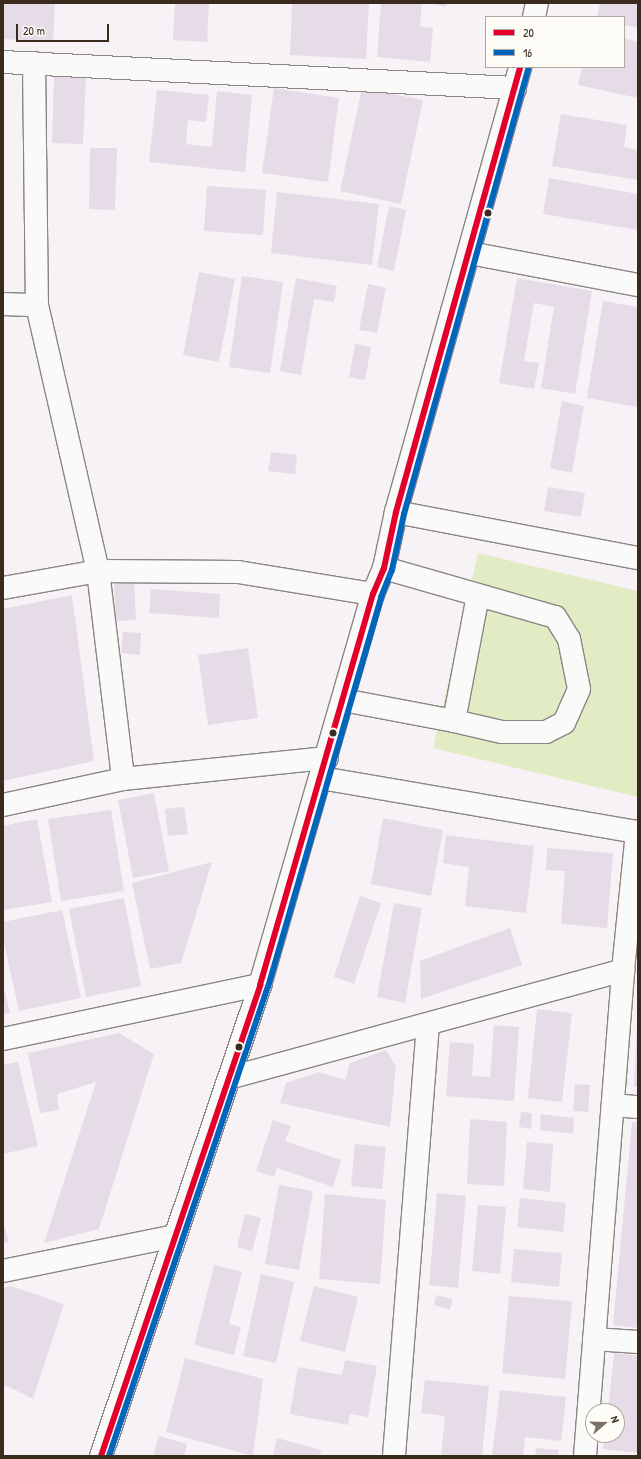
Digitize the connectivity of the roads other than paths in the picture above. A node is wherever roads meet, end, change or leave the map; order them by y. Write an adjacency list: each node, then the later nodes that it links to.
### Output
1 (537, 3): 2 (street)
2 (534, 16)
3 (3, 62): 4 (street)
4 (34, 63): 6 (street); 10 (street)
5 (520, 68): 6 (street)
6 (515, 88): 7 (street)
7 (470, 253): 8 (street); 11 (street)
8 (638, 285)
9 (3, 304): 10 (street)
10 (37, 305): 14 (street)
11 (396, 512): 12 (street); 13 (street)
12 (638, 558)
13 (384, 568): 16 (street); 17 (street)
14 (98, 571): 15 (street); 16 (street); 21 (street)
15 (3, 588)
16 (373, 594): 18 (street)
17 (478, 595): 19 (street); 19 (street)
18 (343, 700): 19 (street); 20 (street)
19 (454, 720)
20 (324, 768): 21 (street); 23 (street); 25 (street)
21 (123, 779): 22 (street)
22 (3, 805)
23 (638, 832): 24 (street)
24 (623, 970): 26 (street); 29 (street)
25 (260, 985): 27 (street); 28 (street)
26 (428, 1024): 28 (street); 36 (street)
27 (3, 1038)
28 (229, 1078): 31 (street)
29 (613, 1105): 30 (street); 33 (street)
30 (638, 1107)
31 (175, 1236): 32 (street); 35 (street)
32 (3, 1271)
33 (594, 1340): 34 (street); 37 (street)
34 (638, 1342)
35 (101, 1456)
36 (394, 1456)
37 (585, 1456)

